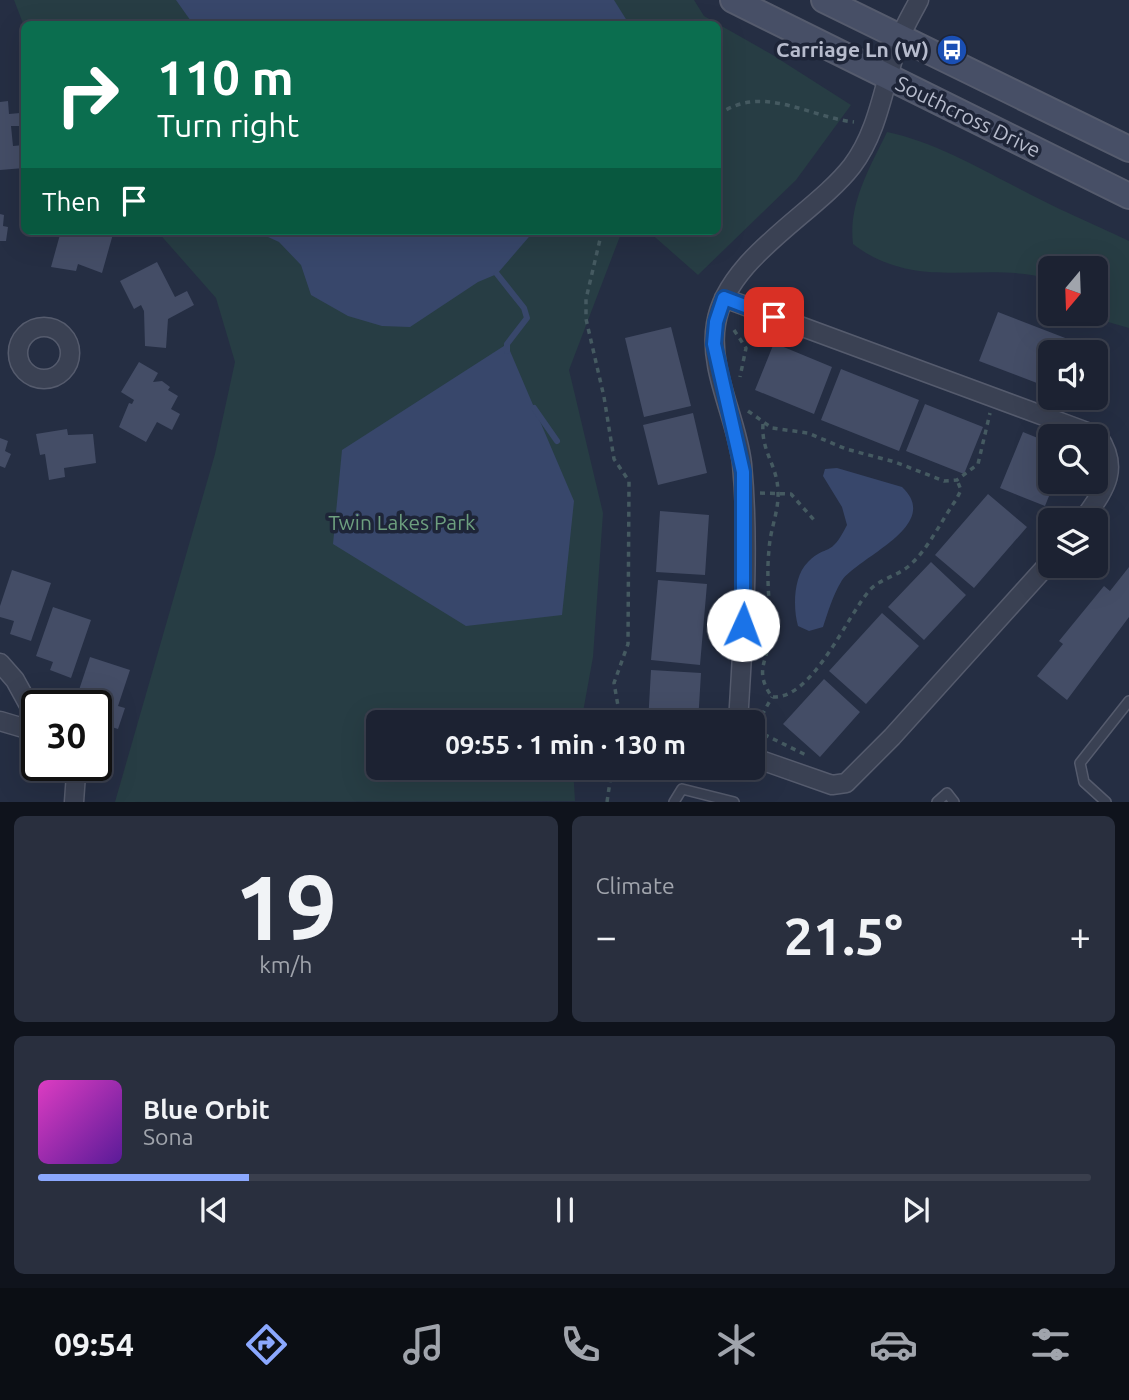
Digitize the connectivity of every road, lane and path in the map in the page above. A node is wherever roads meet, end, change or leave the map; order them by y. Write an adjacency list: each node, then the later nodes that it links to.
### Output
1 (733, 0): 5 (street, Southcross Drive)
2 (824, 0): 4 (street, Southcross Drive)
3 (919, 0): 4 (street)
4 (900, 37): 5 (street); 8 (street, Southcross Drive)
5 (888, 78): 7 (street); 9 (street, Southcross Drive)
6 (721, 113): 7 (path)
7 (874, 124): 11 (street)
8 (1129, 149)
9 (1129, 196)
10 (601, 235): 27 (path)
11 (724, 298): 12 (street); 14 (street)
12 (717, 318): 13 (path); 18 (street)
13 (739, 381)
14 (996, 398): 17 (path); 20 (street)
15 (747, 409): 16 (path)
16 (763, 424): 17 (path); 19 (path)
17 (957, 480): 25 (path)
18 (744, 492): 19 (path); 28 (street)
19 (779, 494): 21 (path); 25 (path)
20 (1090, 508)
21 (814, 520)
22 (1038, 575): 32 (street)
23 (0, 663): 24 (street)
24 (21, 691)
25 (772, 697): 29 (path)
26 (1129, 701): 41 (lane)
27 (619, 710)
28 (746, 710)
29 (760, 710)
30 (0, 721): 31 (street)
31 (21, 727)
32 (765, 762)
33 (610, 780): 36 (path)
34 (76, 781): 35 (street)
35 (74, 802)
36 (607, 802)
37 (674, 802): 38 (lane)
38 (734, 802)
39 (937, 802): 40 (lane)
40 (954, 802)
41 (1106, 802)

